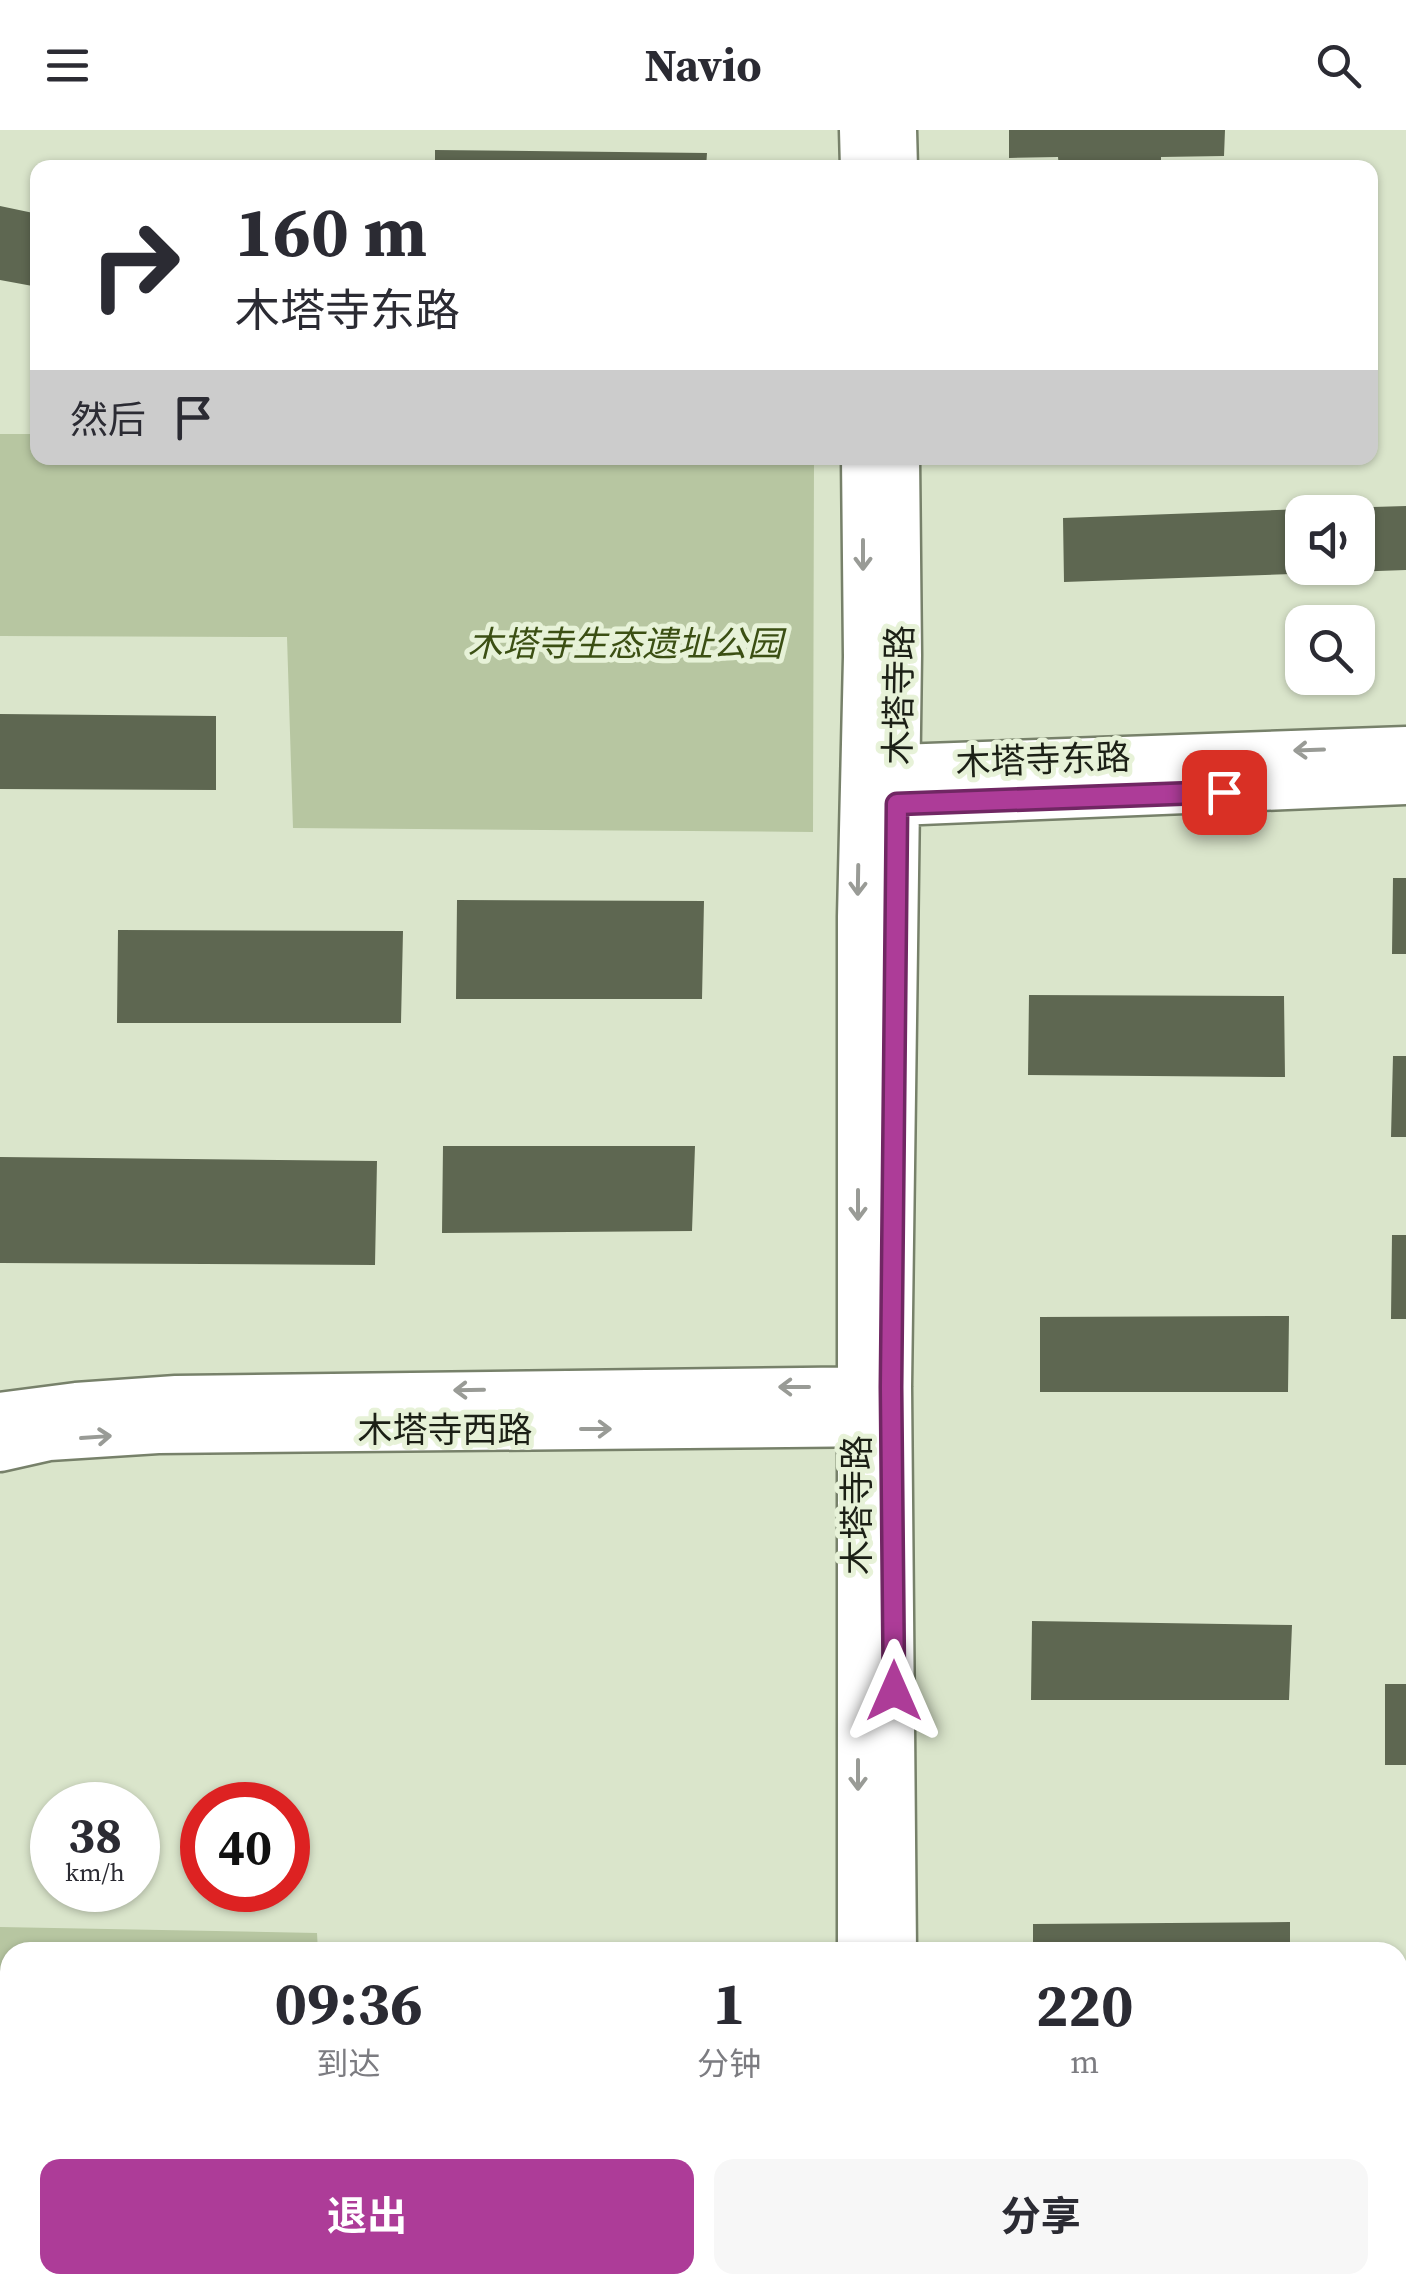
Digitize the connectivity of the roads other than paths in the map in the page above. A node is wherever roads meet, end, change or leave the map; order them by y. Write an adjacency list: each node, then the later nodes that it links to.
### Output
1 (860, 130): 3 (street)
2 (896, 130): 4 (street)
3 (860, 160)
4 (896, 160)
5 (862, 465): 9 (street, 木塔寺路, one-way to 9)
6 (899, 465): 9 (street, 木塔寺路)
7 (1406, 747): 9 (street, 木塔寺东路, one-way to 9)
8 (1406, 784): 9 (street, 木塔寺东路)
9 (878, 786): 10 (street, 木塔寺路)
10 (874, 1406): 11 (street, 木塔寺西路, one-way to 11); 12 (street, 木塔寺西路, one-way to 10); 13 (street, 木塔寺路, one-way to 13); 14 (street, 木塔寺路)
11 (0, 1414)
12 (0, 1451)
13 (858, 1942)
14 (896, 1942)

